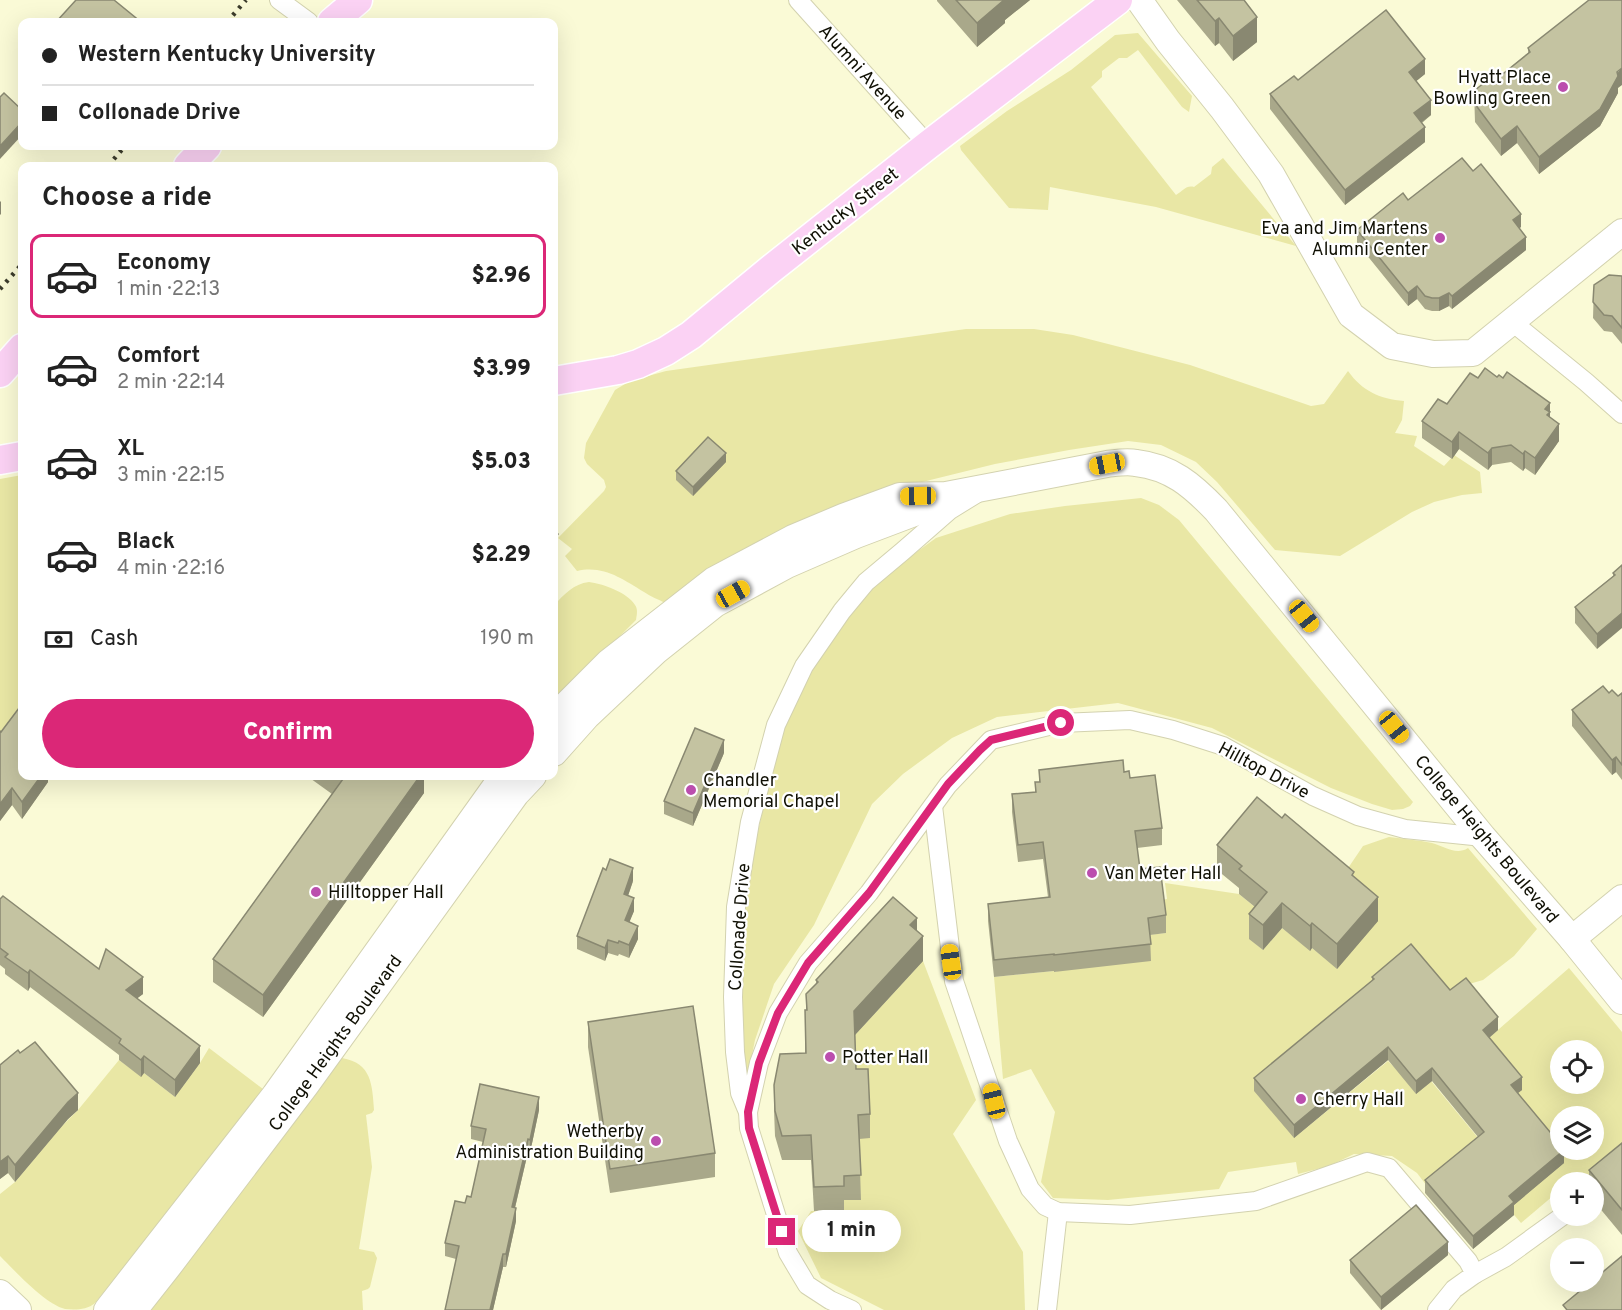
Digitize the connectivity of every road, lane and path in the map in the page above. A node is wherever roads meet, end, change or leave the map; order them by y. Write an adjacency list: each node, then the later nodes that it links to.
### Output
1 (279, 0): 6 (street)
2 (358, 0): 7 (main road)
3 (798, 0): 8 (street, Alumni Avenue)
4 (1118, 0): 8 (main road, Kentucky Street)
5 (1139, 0): 12 (street)
6 (304, 18)
7 (337, 18)
8 (928, 145): 15 (main road, Kentucky Street)
9 (203, 150): 10 (main road)
10 (192, 162)
11 (1622, 232): 12 (street)
12 (1511, 321): 16 (street)
13 (18, 353): 14 (main road)
14 (0, 373)
15 (558, 380)
16 (1622, 414)
17 (18, 457): 18 (main road)
18 (0, 460)
19 (988, 486): 20 (street, College Heights Boulevard); 26 (street, College Heights Boulevard); 30 (street, Collonade Drive)
20 (946, 495): 21 (street, College Heights Boulevard); 22 (street, College Heights Boulevard)
21 (558, 713)
22 (558, 749)
23 (500, 780): 36 (street, College Heights Boulevard)
24 (529, 780): 37 (street, College Heights Boulevard)
25 (933, 806): 26 (street, Hilltop Drive); 30 (street, Hilltop Drive); 31 (street)
26 (1483, 837): 28 (street, College Heights Boulevard)
27 (1622, 898): 28 (street)
28 (1572, 939): 29 (street, College Heights Boulevard)
29 (1622, 1001)
30 (748, 1112): 38 (street, Collonade Drive)
31 (1058, 1212): 33 (street); 39 (street)
32 (1550, 1225): 33 (street)
33 (1475, 1274): 40 (street)
34 (0, 1293): 35 (street)
35 (18, 1310)
36 (107, 1310)
37 (134, 1310)
38 (852, 1310)
39 (1047, 1310)
40 (1437, 1310)

